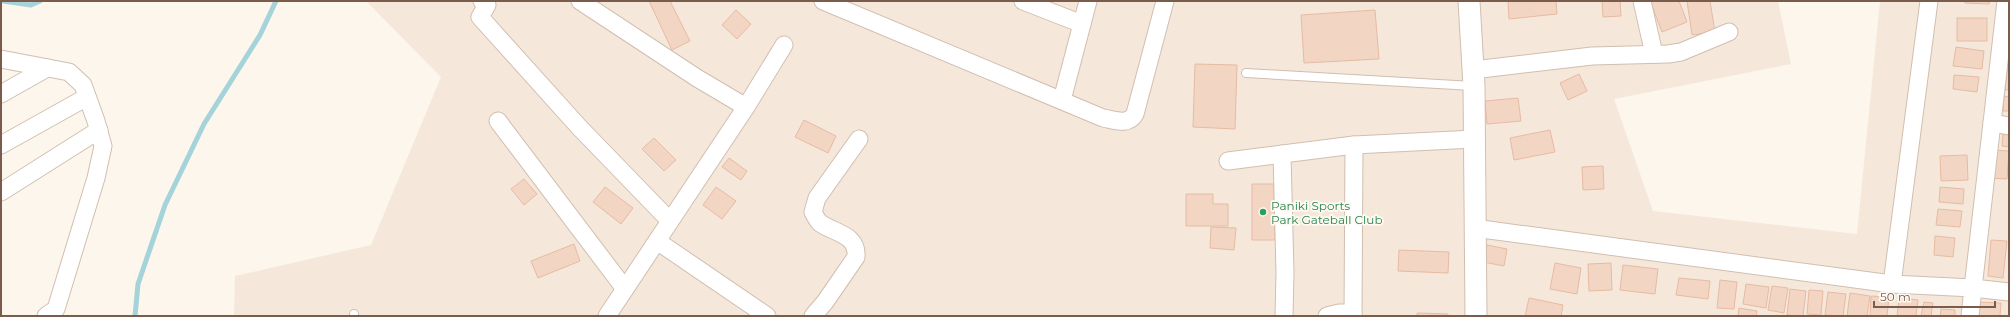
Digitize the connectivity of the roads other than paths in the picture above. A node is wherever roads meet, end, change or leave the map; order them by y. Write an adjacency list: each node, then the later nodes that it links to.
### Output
1 (482, 1): 34 (street)
2 (580, 1): 22 (street)
3 (822, 1): 21 (street)
4 (1023, 1): 11 (street)
5 (1088, 1): 11 (street)
6 (1165, 1): 21 (street)
7 (1469, 1): 18 (street)
8 (1642, 1): 14 (street)
9 (1929, 1): 37 (street)
10 (2006, 1): 24 (street)
11 (1082, 24): 21 (street)
12 (1729, 32): 14 (street)
13 (784, 45): 22 (street)
14 (1654, 54): 18 (street)
15 (1, 59): 16 (street)
16 (47, 68): 19 (street); 20 (street)
17 (1246, 73): 18 (lane)
18 (1474, 78): 28 (street)
19 (1, 94)
20 (87, 97): 26 (street); 29 (street)
21 (1062, 100)
22 (746, 107): 34 (street)
23 (498, 122): 39 (street)
24 (1992, 123): 25 (street); 38 (street)
25 (2009, 126)
26 (99, 130): 33 (street); 42 (street)
27 (859, 139): 45 (street)
28 (1474, 139): 30 (street); 35 (street)
29 (1, 145)
30 (1354, 145): 31 (street); 41 (street)
31 (1282, 154): 32 (street); 46 (street)
32 (1228, 161)
33 (1, 192)
34 (670, 221): 36 (street)
35 (1474, 228): 37 (street); 48 (street)
36 (656, 241): 39 (street); 44 (street)
37 (1892, 284): 38 (street)
38 (1973, 288): 40 (street); 49 (street)
39 (625, 289): 43 (street)
40 (2009, 292)
41 (1353, 315): 47 (street)
42 (46, 316)
43 (607, 316)
44 (767, 316)
45 (813, 316)
46 (1284, 316)
47 (1327, 316)
48 (1476, 316)
49 (1970, 316)

